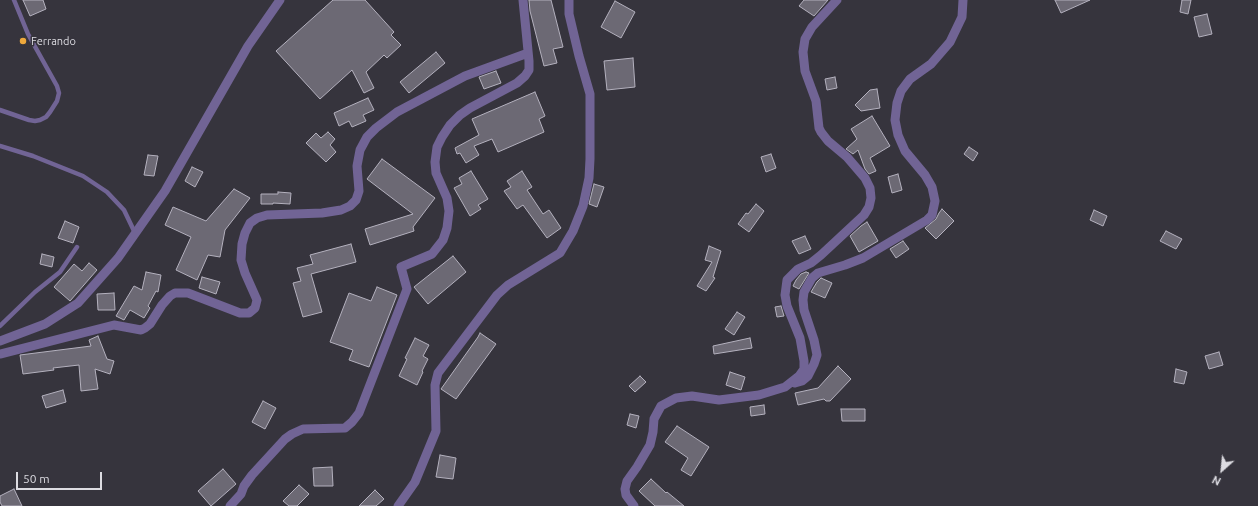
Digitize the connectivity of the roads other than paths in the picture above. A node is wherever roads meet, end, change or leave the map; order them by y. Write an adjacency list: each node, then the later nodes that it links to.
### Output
1 (14, 0): 8 (lane)
2 (280, 0): 10 (street)
3 (523, 0): 7 (street)
4 (569, 0): 18 (street)
5 (837, 0): 16 (street)
6 (963, 0): 16 (street)
7 (528, 52): 15 (street); 17 (street)
8 (0, 110)
9 (0, 146): 10 (lane)
10 (135, 233): 13 (street)
11 (77, 247): 12 (lane)
12 (0, 326)
13 (10, 338): 14 (street); 15 (street)
14 (0, 341)
15 (1, 355)
16 (784, 387): 19 (street)
17 (230, 506)
18 (398, 506)
19 (634, 506)

